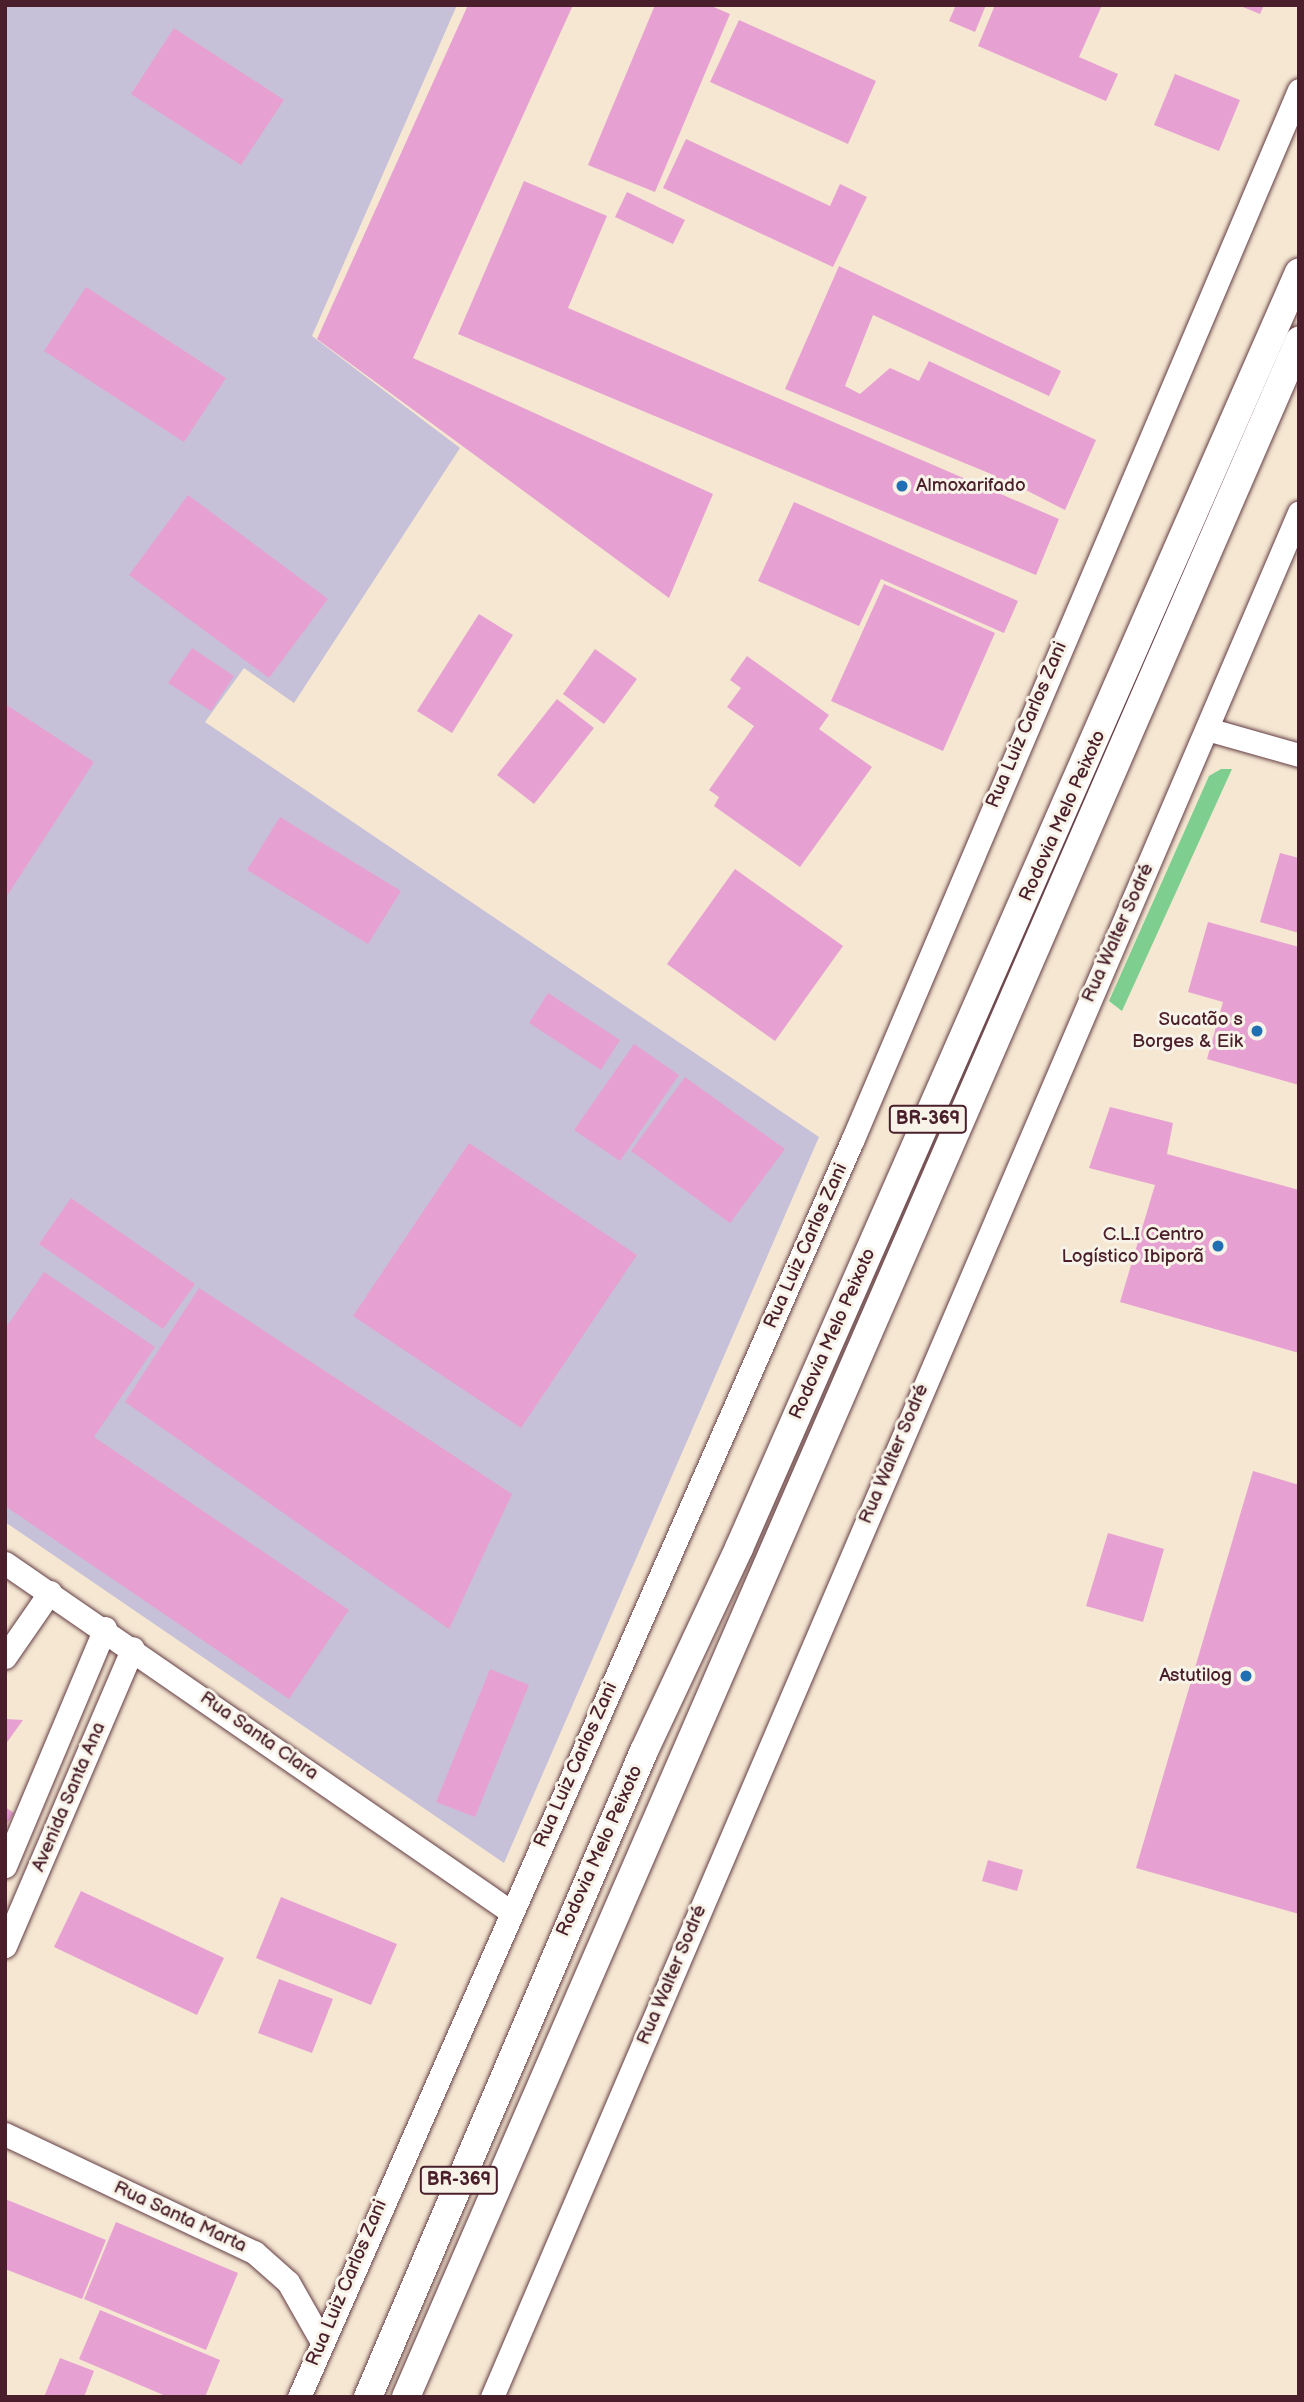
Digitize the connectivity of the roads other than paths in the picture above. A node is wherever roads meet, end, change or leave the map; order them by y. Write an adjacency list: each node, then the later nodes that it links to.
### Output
1 (1299, 90): 13 (street, Rua Luiz Carlos Zani)
2 (1299, 272): 18 (main road, Rodovia Melo Peixoto / BR-369)
3 (1299, 341): 19 (main road, Rodovia Melo Peixoto / BR-369)
4 (1299, 512): 5 (street, Rua Walter Sodré)
5 (1207, 729): 6 (street); 20 (street, Rua Walter Sodré)
6 (1299, 755)
7 (5, 1563): 8 (street, Rua Santa Clara)
8 (50, 1592): 9 (street, Rua Santa Clara); 11 (street)
9 (105, 1628): 10 (street, Rua Santa Clara); 12 (street, Avenida Santa Ana)
10 (133, 1648): 13 (street, Rua Santa Clara); 14 (street, Avenida Santa Ana)
11 (5, 1657)
12 (5, 1866)
13 (511, 1912): 16 (street, Rua Luiz Carlos Zani)
14 (5, 1945)
15 (5, 2134): 16 (street, Rua Santa Marta)
16 (321, 2340): 17 (street, Rua Luiz Carlos Zani)
17 (299, 2397)
18 (368, 2397)
19 (406, 2397)
20 (492, 2397)

